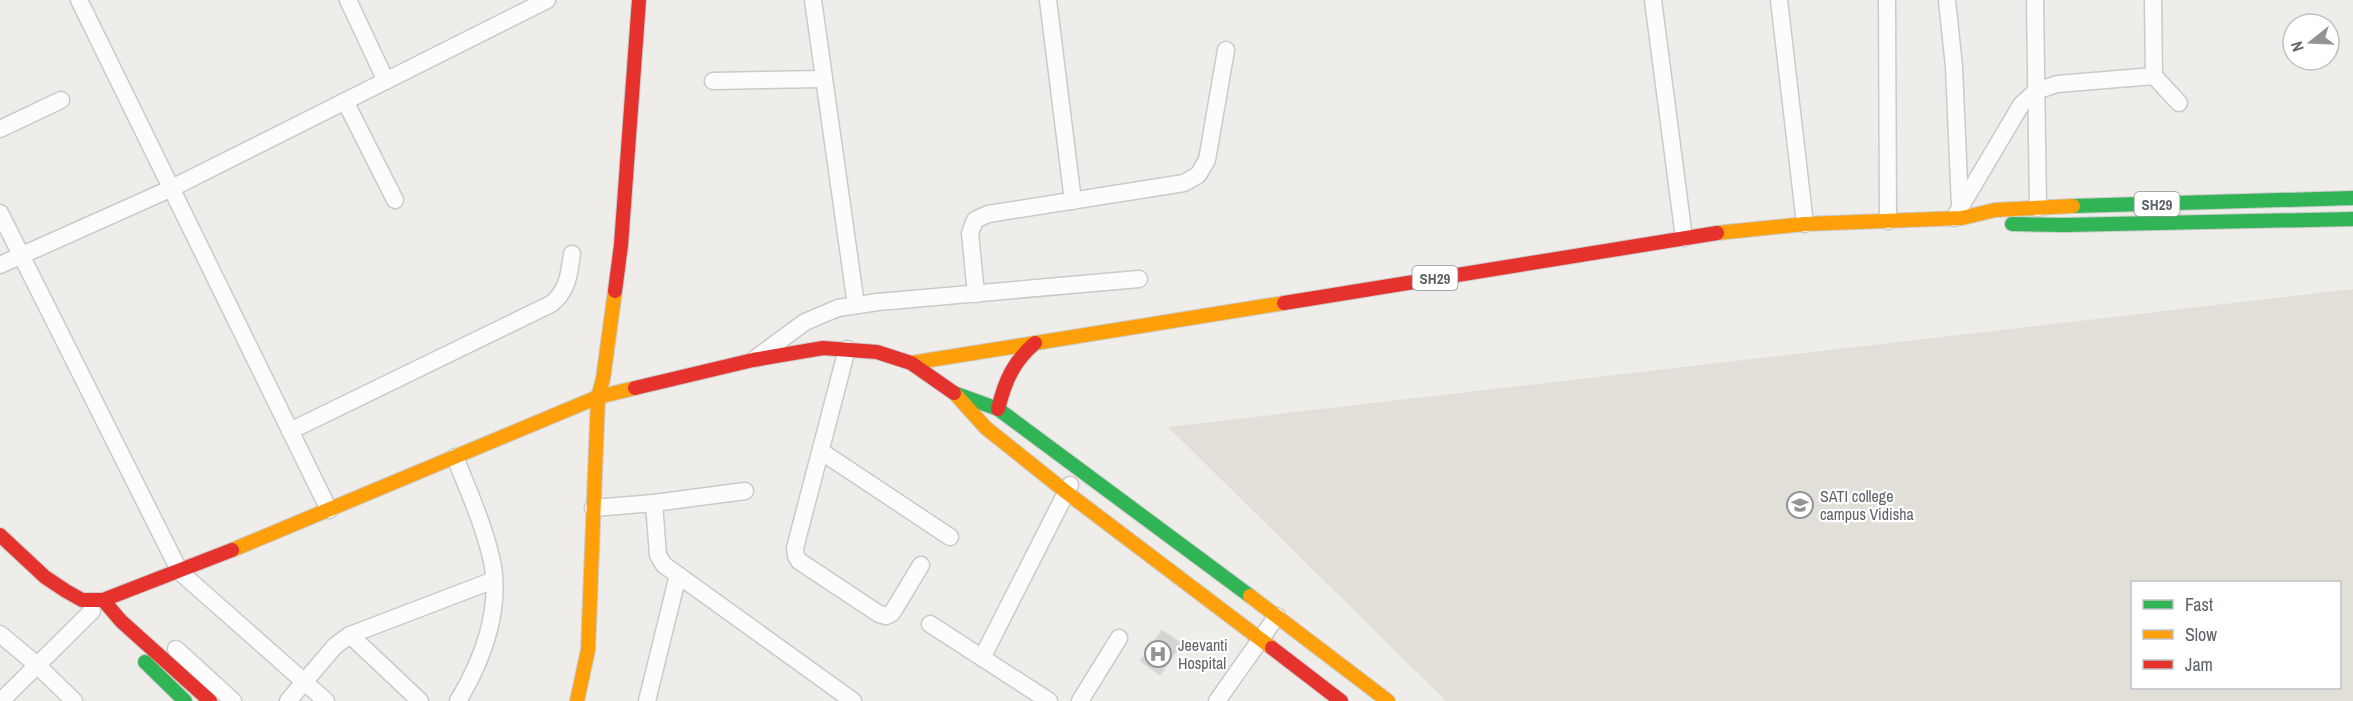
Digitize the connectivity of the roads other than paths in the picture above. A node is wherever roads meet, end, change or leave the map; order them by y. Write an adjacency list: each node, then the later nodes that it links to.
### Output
1 (79, 0): 23 (street)
2 (348, 0): 16 (street)
3 (547, 0): 16 (street)
4 (639, 0): 45 (main road)
5 (813, 0): 15 (street)
6 (1048, 0): 26 (street)
7 (1653, 0): 33 (street)
8 (1779, 0): 32 (street)
9 (1887, 0): 31 (street)
10 (1947, 0): 29 (street)
11 (2035, 0): 18 (street)
12 (2153, 0): 14 (street)
13 (1226, 50): 26 (street)
14 (2154, 76): 18 (street); 21 (street)
15 (824, 79): 17 (street); 39 (street)
16 (386, 81): 20 (street)
17 (712, 81)
18 (2036, 91): 27 (street); 29 (street)
19 (61, 100): 22 (street)
20 (345, 101): 23 (street); 25 (street)
21 (2179, 103)
22 (0, 129)
23 (170, 189): 35 (street); 47 (street)
24 (2353, 198): 27 (main road, SH29)
25 (394, 200)
26 (1073, 201): 38 (street)
27 (2038, 207): 29 (main road, SH29)
28 (0, 213): 35 (street)
29 (1958, 214): 30 (main road, SH29); 31 (main road, SH29)
30 (2353, 219)
31 (1888, 221): 32 (main road, SH29)
32 (1805, 224): 33 (main road, SH29)
33 (1684, 238): 40 (main road, SH29)
34 (572, 254): 47 (street)
35 (21, 255): 36 (street); 59 (street)
36 (0, 265)
37 (1139, 279): 38 (street)
38 (976, 294): 39 (street)
39 (856, 305): 42 (street)
40 (1035, 343): 43 (main road, SH29); 46 (main road)
41 (847, 349): 42 (main road); 43 (main road); 48 (street)
42 (753, 360): 45 (main road)
43 (911, 363): 44 (main road)
44 (954, 393): 46 (main road); 52 (main road)
45 (598, 397): 49 (main road); 54 (main road)
46 (998, 409): 50 (main road)
47 (290, 431): 55 (street)
48 (822, 452): 57 (street); 58 (street)
49 (455, 457): 55 (main road); 61 (street)
50 (1080, 471): 52 (street); 63 (main road)
51 (745, 491): 53 (street)
52 (1066, 492): 68 (main road); 70 (street)
53 (654, 503): 54 (street); 60 (street)
54 (593, 508): 82 (main road)
55 (329, 510): 59 (main road)
56 (0, 535): 62 (main road)
57 (950, 537)
58 (921, 565)
59 (180, 572): 62 (main road); 72 (street)
60 (678, 575): 83 (street); 84 (street)
61 (494, 580): 66 (street); 81 (street)
62 (92, 604): 71 (street); 75 (main road); 76 (main road)
63 (1277, 616): 68 (street); 89 (main road)
64 (930, 624): 70 (street)
65 (0, 634): 71 (street)
66 (350, 635): 72 (street); 80 (street)
67 (1119, 638): 86 (street)
68 (1260, 640): 87 (street); 88 (main road)
69 (176, 649): 77 (street)
70 (982, 658): 85 (street)
71 (37, 665): 73 (street); 74 (street)
72 (305, 682): 78 (street); 79 (street)
73 (1, 701)
74 (74, 701)
75 (185, 701)
76 (210, 701)
77 (233, 701)
78 (288, 701)
79 (326, 701)
80 (420, 701)
81 (458, 701)
82 (578, 701)
83 (647, 701)
84 (853, 701)
85 (1049, 701)
86 (1080, 701)
87 (1217, 701)
88 (1341, 701)
89 (1388, 701)

